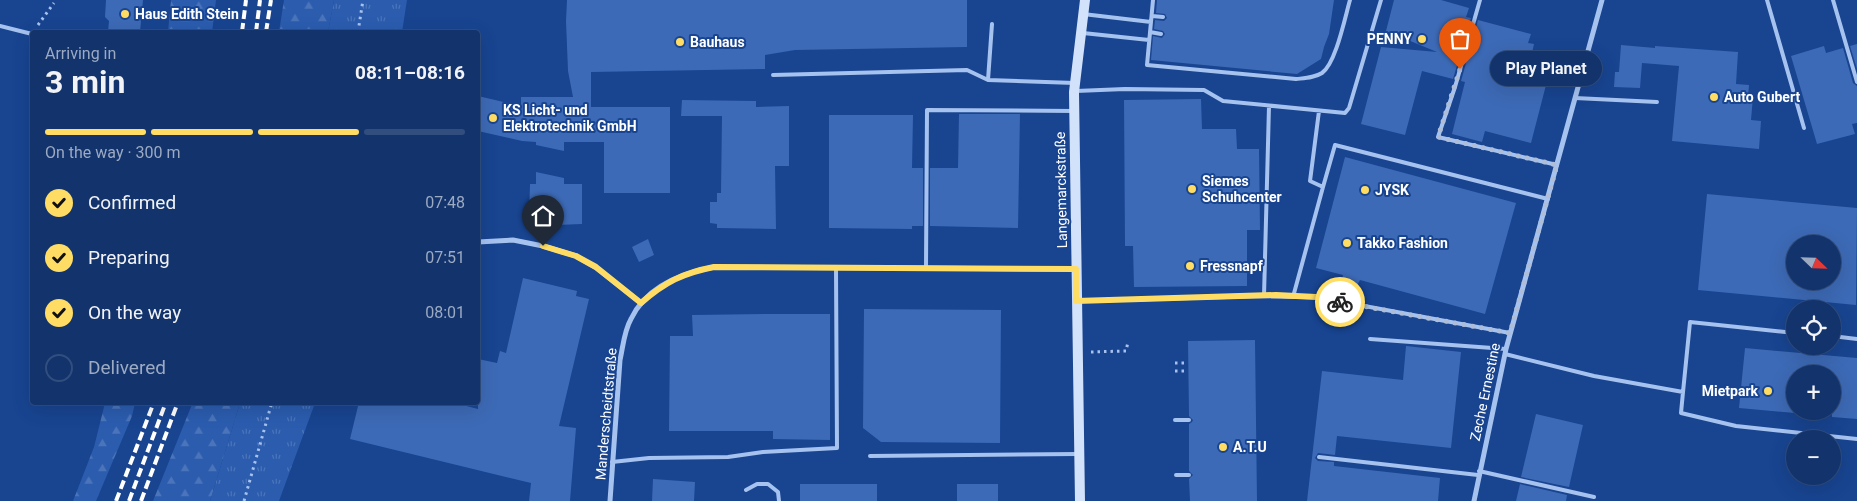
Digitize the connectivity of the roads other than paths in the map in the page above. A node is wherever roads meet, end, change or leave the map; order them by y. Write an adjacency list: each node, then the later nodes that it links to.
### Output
1 (1085, 0): 9 (street, Langemarckstraße)
2 (1153, 0): 10 (lane)
3 (1350, 0): 19 (lane)
4 (1381, 0): 28 (lane)
5 (1480, 0): 30 (lane)
6 (1602, 0): 24 (street, Zeche Ernestine)
7 (1767, 0): 29 (lane)
8 (1833, 0): 22 (lane)
9 (1083, 14): 12 (lane); 17 (street, Langemarckstraße)
10 (1152, 16): 11 (lane); 12 (lane)
11 (1164, 17)
12 (1151, 22): 16 (lane)
13 (992, 24): 21 (lane)
14 (0, 26): 15 (lane)
15 (30, 32)
16 (1150, 32): 18 (lane); 19 (lane)
17 (1081, 33): 19 (lane); 23 (street, Langemarckstraße)
18 (1161, 34)
19 (1149, 40)
20 (773, 75): 21 (lane)
21 (988, 80): 23 (lane)
22 (1857, 82)
23 (1074, 87): 26 (lane); 27 (street, Langemarckstraße)
24 (1575, 98): 25 (lane); 30 (street, Zeche Ernestine)
25 (1657, 102)
26 (1269, 106): 28 (lane); 37 (lane)
27 (1074, 111): 35 (lane); 36 (street, Langemarckstraße)
28 (1319, 111): 31 (lane)
29 (1804, 128)
30 (1557, 165): 32 (street, Zeche Ernestine)
31 (1323, 187): 32 (lane); 38 (lane)
32 (1548, 199): 42 (street, Zeche Ernestine)
33 (480, 242): 40 (street)
34 (836, 268): 35 (street, Manderscheidtstraße); 40 (street, Manderscheidtstraße); 54 (lane)
35 (926, 268): 36 (street, Manderscheidtstraße)
36 (1076, 269): 39 (street, Langemarckstraße)
37 (1264, 296): 38 (lane); 39 (lane)
38 (1293, 297): 42 (lane)
39 (1076, 301): 51 (street, Langemarckstraße)
40 (641, 303): 54 (street, Manderscheidtstraße)
41 (1786, 332): 47 (lane)
42 (1510, 333): 46 (street, Zeche Ernestine)
43 (1841, 337): 45 (lane)
44 (1370, 339): 46 (lane)
45 (1857, 339)
46 (1505, 351): 47 (lane); 55 (street, Zeche Ernestine)
47 (1683, 392): 50 (lane)
48 (1175, 420): 49 (lane)
49 (1189, 420)
50 (1857, 439)
51 (1079, 454): 52 (lane); 62 (street, Langemarckstraße)
52 (870, 456)
53 (1319, 457): 55 (lane)
54 (612, 462): 60 (street, Manderscheidtstraße)
55 (1479, 473): 59 (lane); 63 (street, Zeche Ernestine)
56 (1176, 474): 57 (lane)
57 (1189, 475)
58 (746, 490): 61 (lane)
59 (1594, 497)
60 (610, 501)
61 (779, 501)
62 (1080, 501)
63 (1474, 501)

